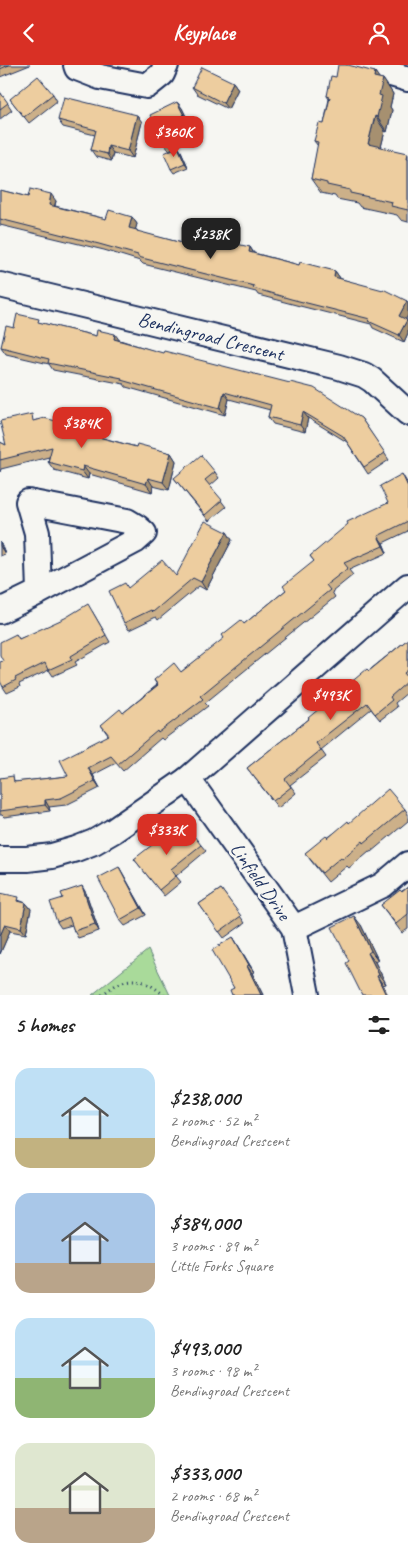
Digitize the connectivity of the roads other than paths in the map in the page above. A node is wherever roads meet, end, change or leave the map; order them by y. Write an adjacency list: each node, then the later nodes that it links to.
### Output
1 (76, 65): 2 (street)
2 (166, 65)
3 (365, 66): 4 (street)
4 (408, 79)
5 (0, 285): 6 (street, Bendingroad Crescent)
6 (408, 413)
7 (408, 586): 10 (street)
8 (39, 592): 8 (street); 9 (street)
9 (0, 611)
10 (188, 779): 11 (street); 13 (street, Linfield Drive)
11 (0, 859)
12 (408, 864): 13 (street)
13 (294, 928): 14 (street, Linfield Drive)
14 (306, 995)

